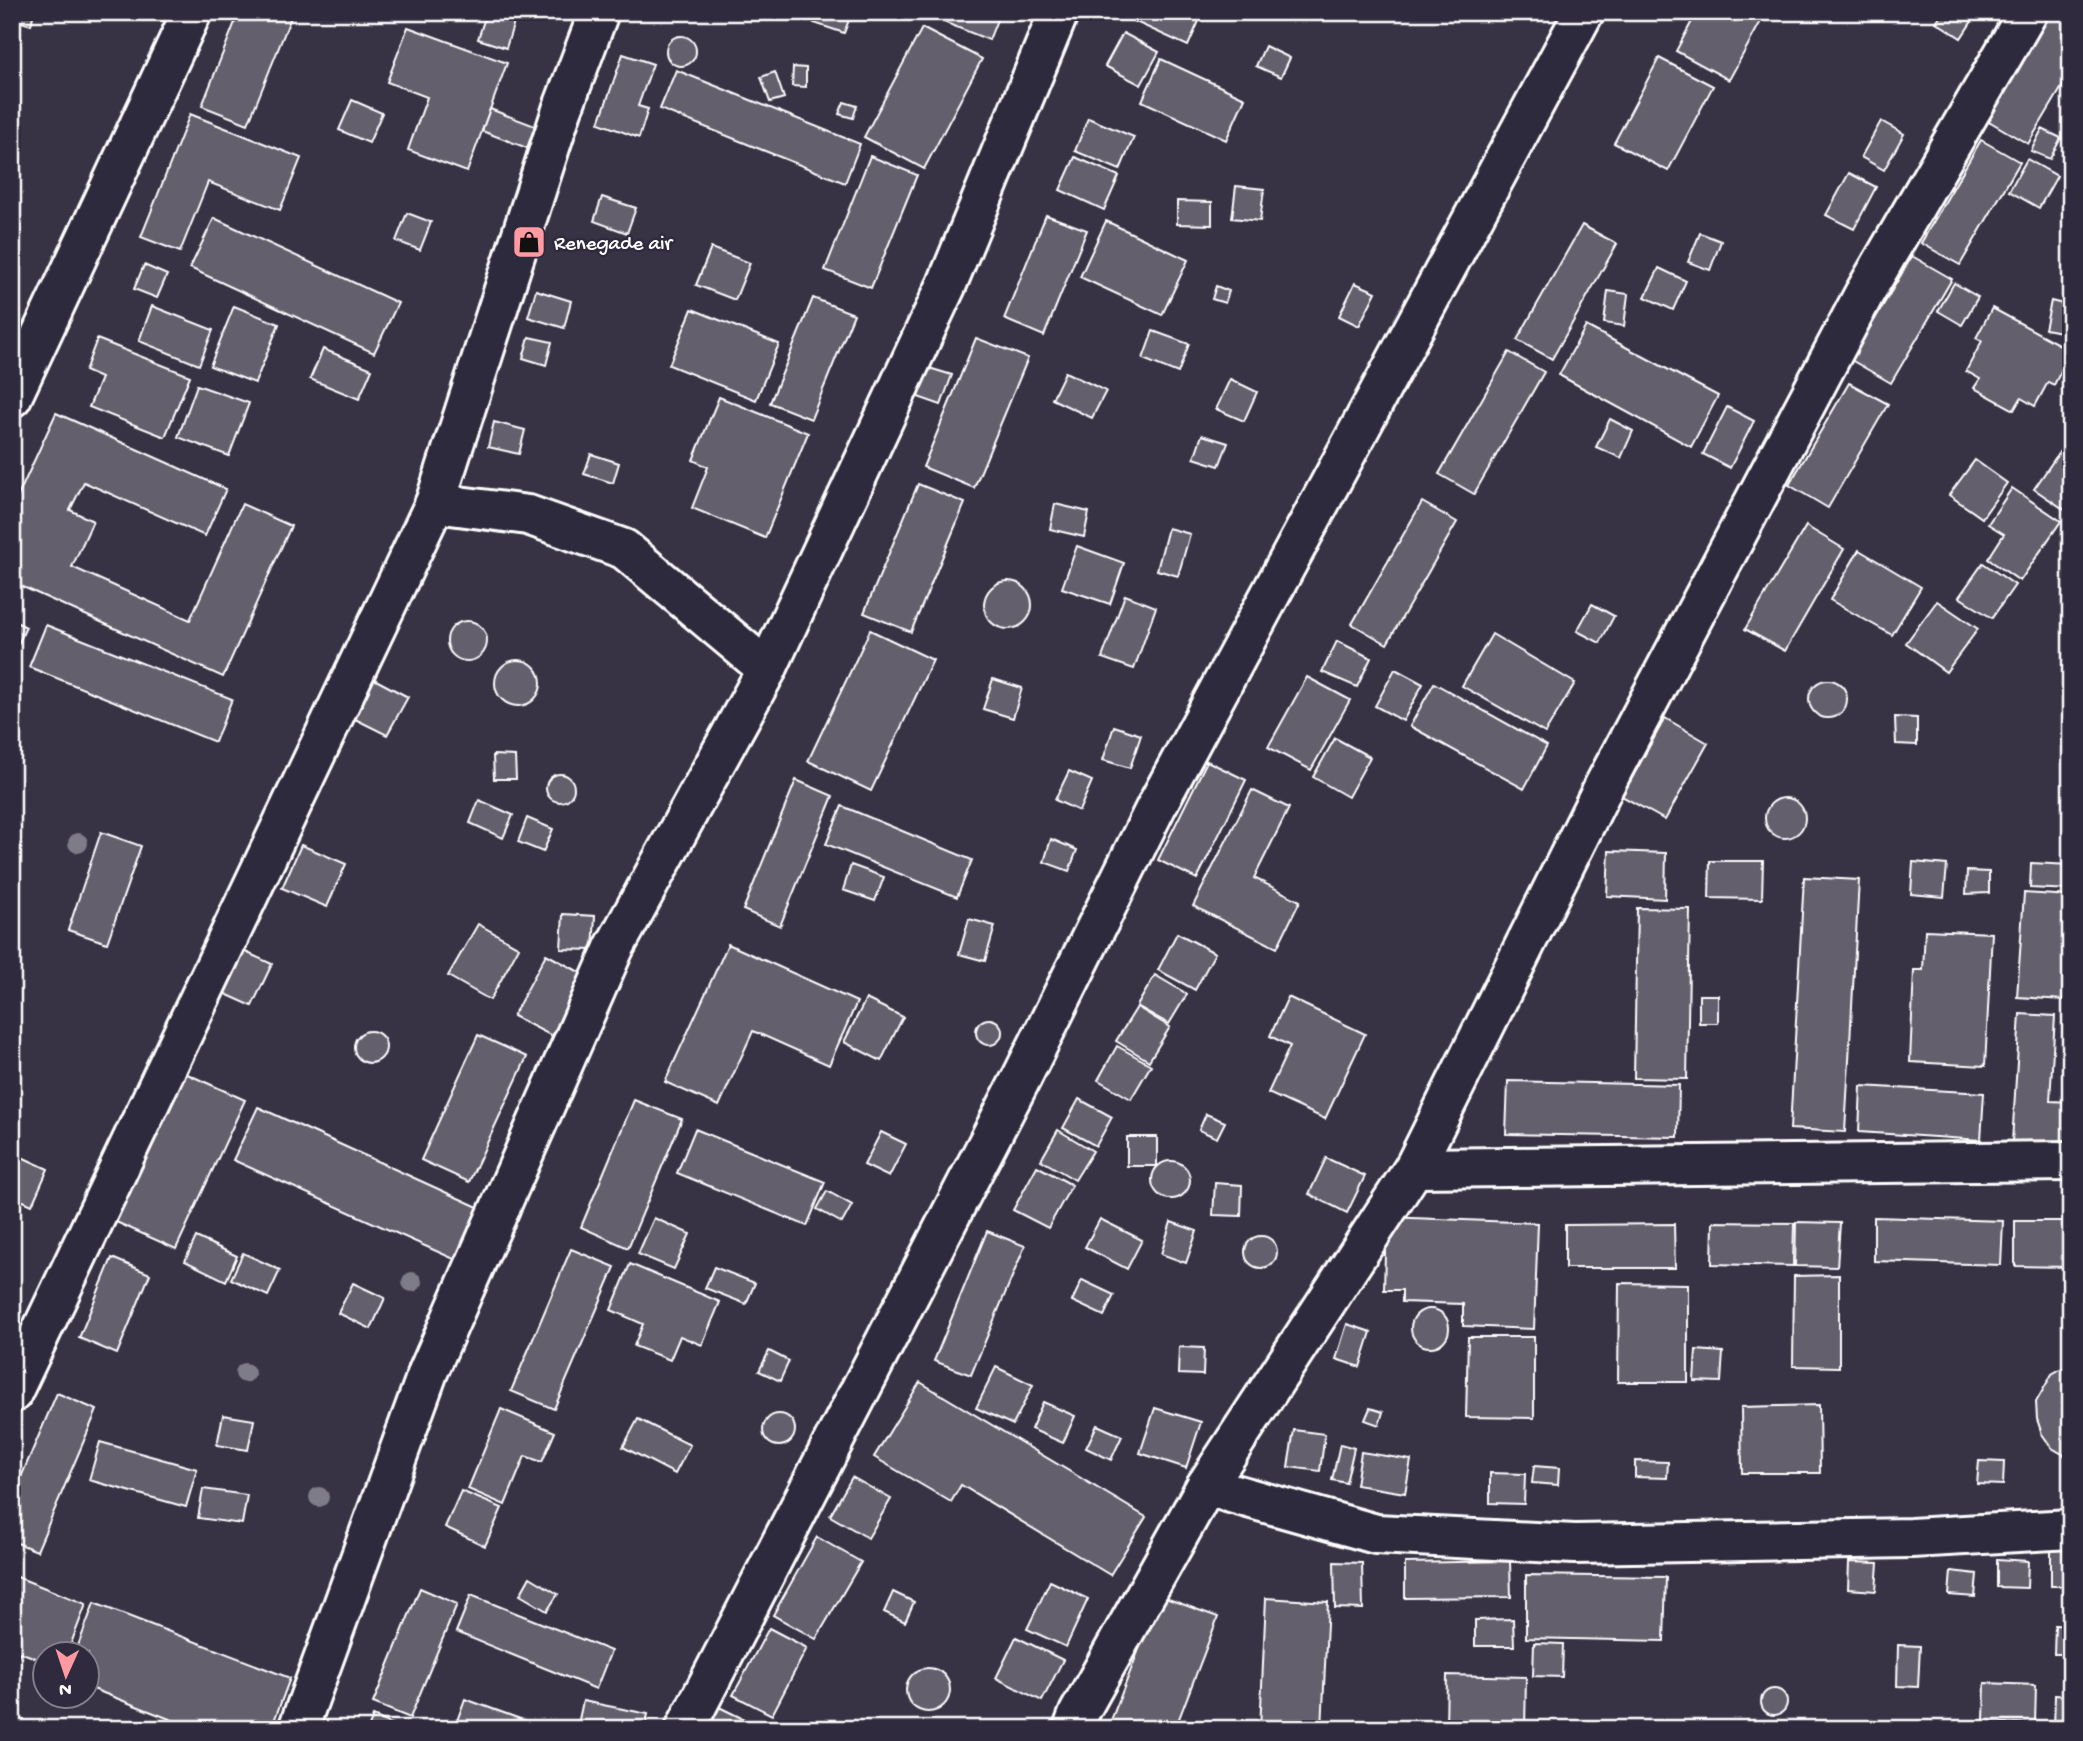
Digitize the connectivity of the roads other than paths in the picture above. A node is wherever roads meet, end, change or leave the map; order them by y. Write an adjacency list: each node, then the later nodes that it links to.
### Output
1 (192, 12): 6 (street)
2 (600, 12): 7 (street)
3 (1059, 12): 8 (street)
4 (1584, 12): 15 (street)
5 (2028, 12): 10 (street)
6 (12, 397)
7 (435, 503): 8 (street); 11 (street)
8 (767, 669): 14 (street)
9 (2071, 1161): 10 (street)
10 (1414, 1168): 12 (street)
11 (12, 1393)
12 (1206, 1486): 13 (street); 16 (street)
13 (2071, 1529)
14 (298, 1729)
15 (685, 1729)
16 (1073, 1729)

